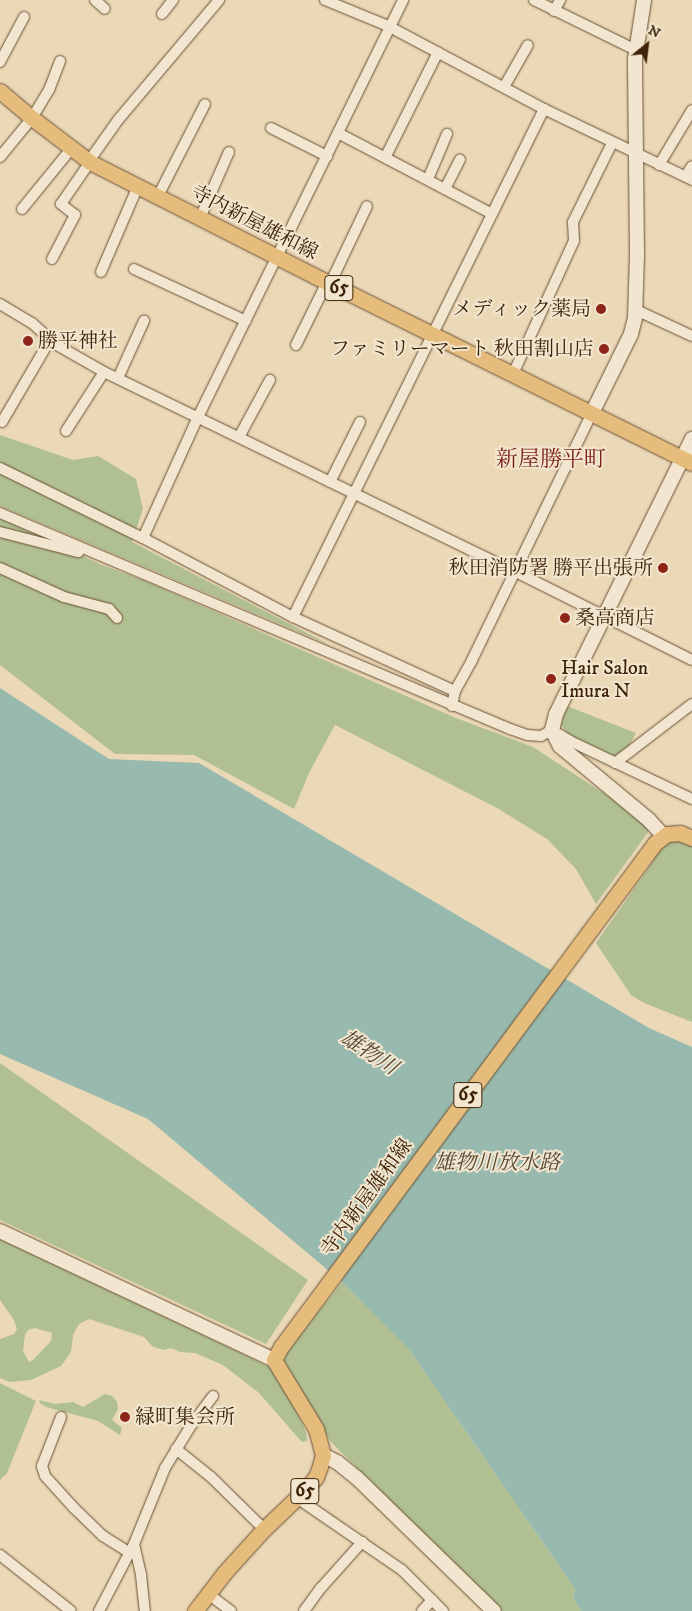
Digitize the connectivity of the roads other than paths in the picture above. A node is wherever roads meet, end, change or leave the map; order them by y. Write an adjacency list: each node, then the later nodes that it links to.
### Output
1 (95, 0): 9 (street)
2 (173, 0): 11 (street)
3 (219, 0): 36 (street)
4 (325, 0): 13 (street)
5 (403, 0): 13 (street)
6 (534, 0): 10 (street)
7 (560, 0): 10 (street)
8 (644, 0): 15 (street)
9 (105, 9)
10 (554, 11): 15 (street)
11 (162, 14)
12 (24, 17): 18 (street)
13 (388, 26): 16 (street); 26 (street)
14 (528, 46): 19 (street)
15 (636, 50): 31 (street)
16 (438, 52): 19 (street); 33 (street)
17 (60, 61): 24 (street)
18 (0, 62)
19 (504, 87): 22 (street)
20 (2, 98): 24 (main road, 寺内新屋雄和線 / 65)
21 (205, 104): 42 (street)
22 (544, 109): 28 (street); 45 (street)
23 (692, 110): 37 (street)
24 (32, 118): 29 (main road, 寺内新屋雄和線 / 65); 34 (street)
25 (271, 128): 32 (street)
26 (338, 133): 32 (street); 33 (street)
27 (446, 134): 39 (street)
28 (612, 143): 31 (street); 61 (street)
29 (71, 149): 36 (main road, 寺内新屋雄和線 / 65); 44 (street)
30 (230, 152): 46 (street)
31 (637, 155): 37 (street); 53 (street)
32 (327, 156): 47 (street)
33 (386, 156): 39 (street)
34 (0, 157)
35 (460, 160): 41 (street)
36 (90, 162): 40 (main road, 寺内新屋雄和線 / 65); 48 (street)
37 (659, 165): 38 (street)
38 (690, 173)
39 (428, 179): 41 (street)
40 (138, 186): 42 (main road, 寺内新屋雄和線 / 65); 50 (street)
41 (446, 189): 45 (street)
42 (158, 196): 46 (main road, 寺内新屋雄和線 / 65)
43 (367, 206): 51 (street)
44 (22, 208)
45 (492, 214): 56 (street)
46 (200, 218): 47 (main road, 寺内新屋雄和線 / 65)
47 (278, 258): 51 (main road, 寺内新屋雄和線 / 65); 55 (street)
48 (52, 259)
49 (134, 269): 55 (street)
50 (101, 272)
51 (328, 283): 56 (main road, 寺内新屋雄和線 / 65); 59 (street)
52 (0, 304): 58 (street)
53 (636, 310): 57 (street); 64 (street)
54 (144, 321): 62 (street)
55 (246, 322): 65 (street)
56 (433, 335): 61 (main road, 寺内新屋雄和線 / 65); 74 (street)
57 (692, 336)
58 (50, 340): 60 (street); 66 (street)
59 (296, 345)
60 (104, 372): 62 (street); 68 (street)
61 (513, 374): 64 (main road, 寺内新屋雄和線 / 65)
62 (118, 378): 65 (street)
63 (270, 380): 69 (street)
64 (592, 413): 71 (main road, 寺内新屋雄和線 / 65); 80 (street)
65 (198, 417): 69 (street); 77 (street)
66 (2, 422)
67 (360, 422): 73 (street)
68 (66, 432)
69 (239, 437): 73 (street)
70 (692, 439): 71 (street)
71 (687, 460): 82 (street)
72 (0, 468): 77 (street)
73 (330, 482): 74 (street)
74 (355, 494): 80 (street); 81 (street)
75 (0, 513): 78 (street)
76 (0, 532): 78 (street)
77 (143, 538): 81 (street)
78 (110, 561): 87 (street)
79 (0, 568): 83 (street)
80 (514, 571): 82 (street); 85 (street)
81 (294, 617): 85 (street)
82 (604, 617): 84 (street); 88 (street)
83 (117, 618)
84 (692, 660)
85 (455, 692): 87 (street)
86 (692, 704): 89 (street)
87 (452, 706): 88 (street)
88 (552, 730): 89 (street); 92 (street)
89 (615, 763): 90 (street)
90 (692, 799)
91 (692, 838): 92 (main road)
92 (658, 840): 94 (main road, 寺内新屋雄和線 / 65)
93 (0, 1231): 94 (street)
94 (278, 1353): 98 (main road, 65)
95 (213, 1396): 97 (street)
96 (61, 1417): 102 (street)
97 (176, 1449): 100 (street); 102 (street)
98 (323, 1455): 99 (main road, 65); 114 (street)
99 (297, 1498): 100 (main road, 65); 101 (street)
100 (264, 1529): 104 (main road, 65)
101 (362, 1542): 105 (street); 111 (street)
102 (131, 1548): 107 (street); 108 (street)
103 (0, 1556): 106 (street)
104 (207, 1593): 109 (main road, 65); 110 (street)
105 (432, 1600): 112 (street); 113 (street)
106 (71, 1611)
107 (99, 1611)
108 (145, 1611)
109 (195, 1611)
110 (231, 1611)
111 (304, 1611)
112 (422, 1611)
113 (443, 1611)
114 (494, 1611)

